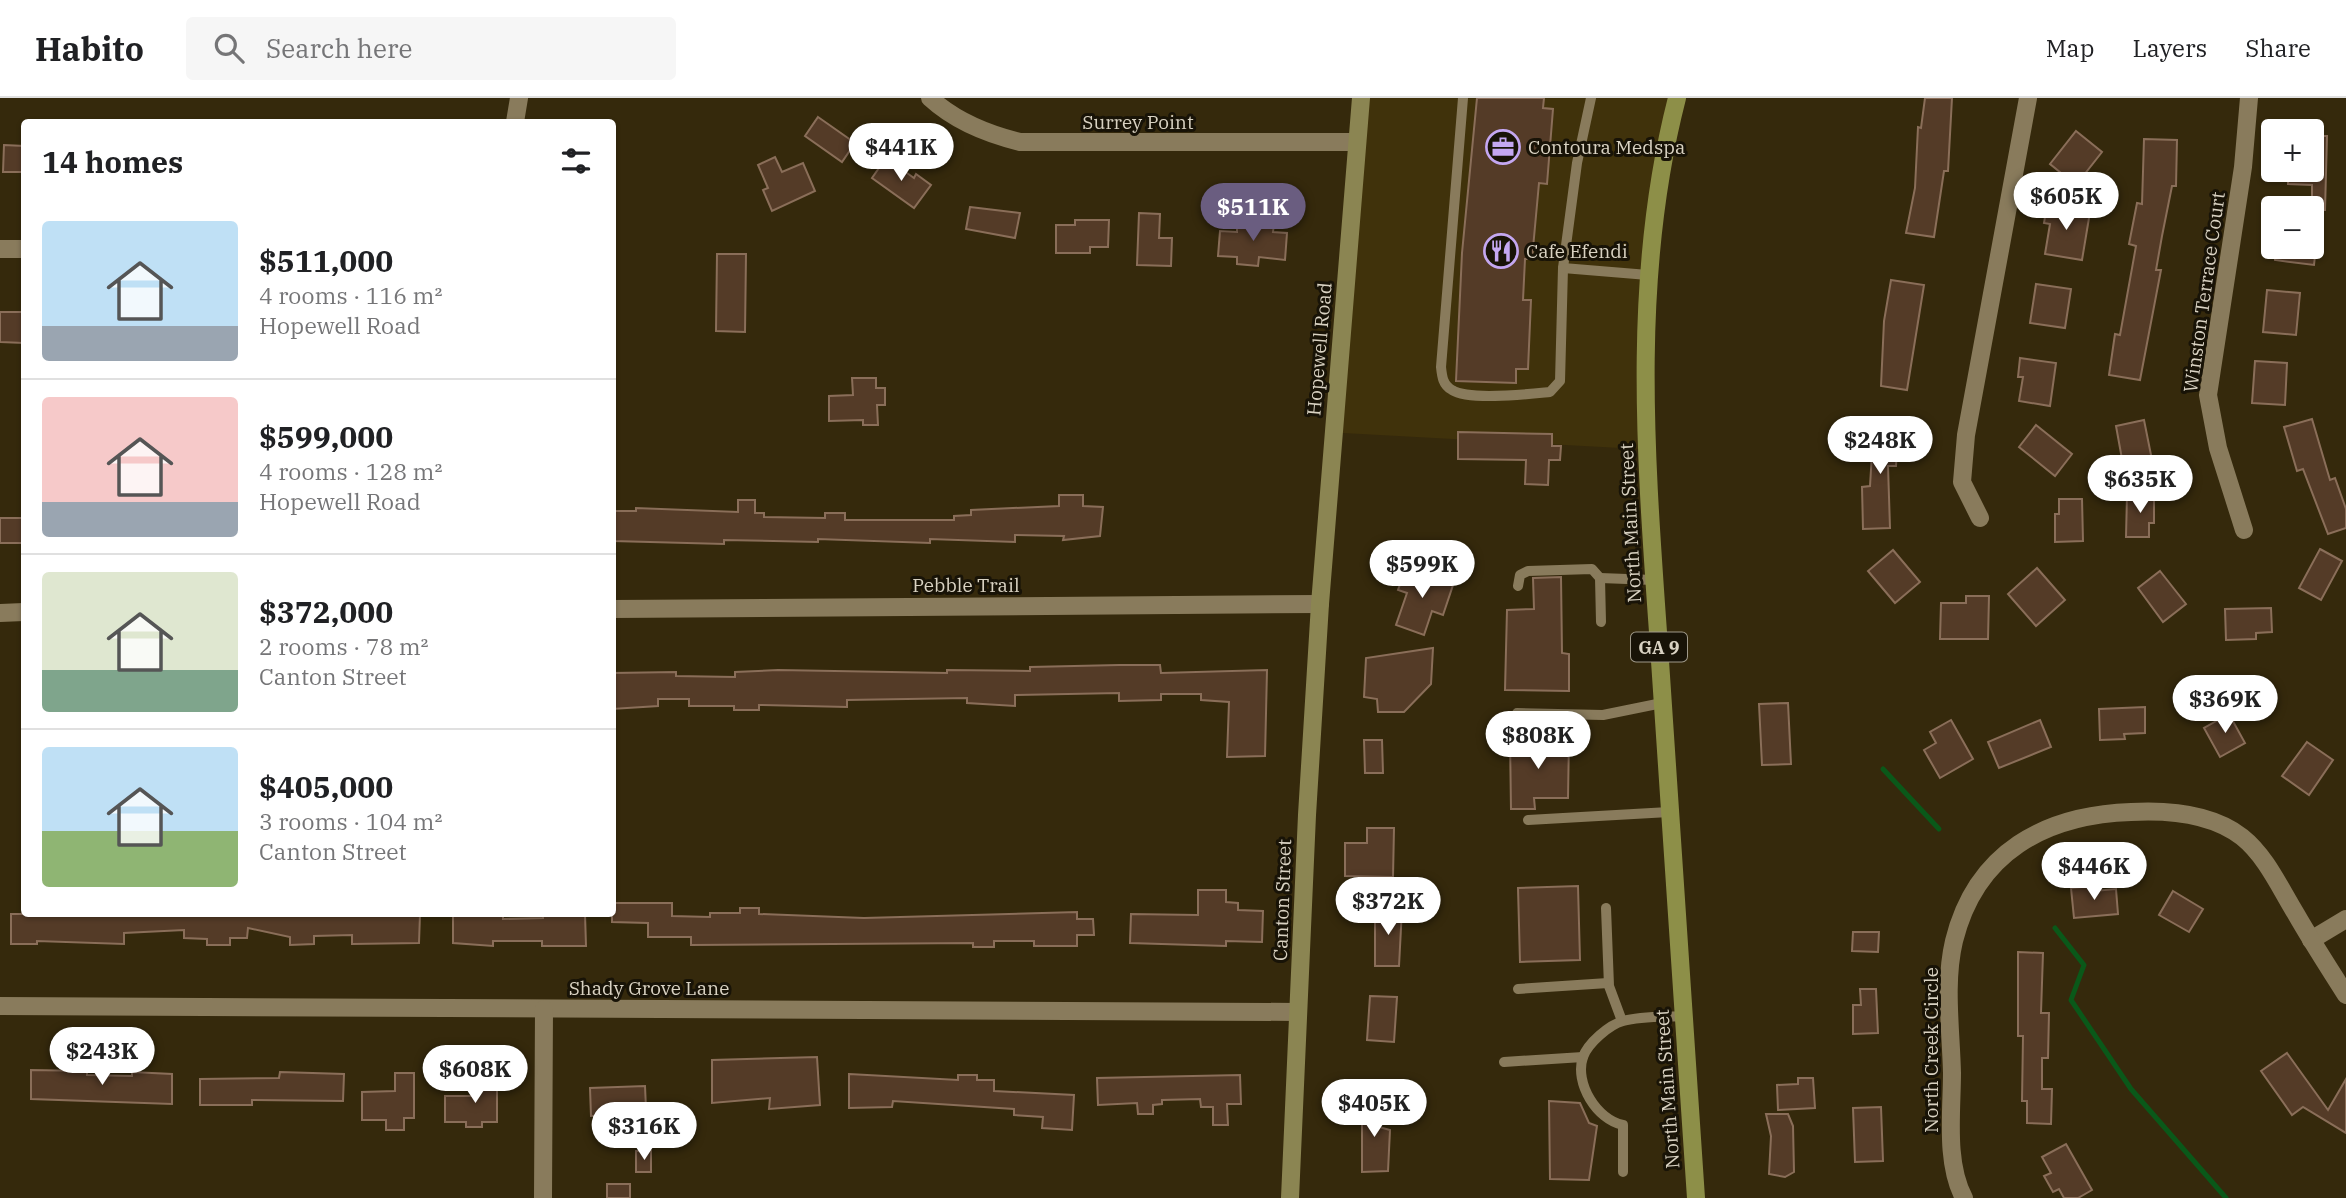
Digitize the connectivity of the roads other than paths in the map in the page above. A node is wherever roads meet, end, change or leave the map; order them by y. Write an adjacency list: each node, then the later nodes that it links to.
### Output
1 (519, 98): 9 (street)
2 (930, 98): 10 (street, Surrey Point)
3 (1361, 98): 10 (street, Hopewell Road)
4 (1463, 98): 13 (lane)
5 (1591, 98): 13 (lane)
6 (1677, 98): 14 (main road, North Main Street / GA 9)
7 (2028, 98): 15 (street)
8 (2249, 98): 16 (street, Winston Terrace Court)
9 (516, 119)
10 (1357, 142): 20 (street, Hopewell Road)
11 (21, 248): 12 (street)
12 (0, 249)
13 (1563, 268): 14 (lane)
14 (1648, 275): 18 (main road, North Main Street / GA 9)
15 (1980, 518)
16 (2244, 530)
17 (1600, 578): 18 (lane); 19 (lane); 24 (lane)
18 (1654, 580): 25 (main road, North Main Street / GA 9)
19 (1518, 586)
20 (1320, 604): 21 (street, Pebble Trail); 37 (street, Canton Street)
21 (616, 609)
22 (0, 612): 23 (street)
23 (21, 612)
24 (1601, 622)
25 (1662, 703): 26 (lane); 27 (main road, North Main Street / GA 9)
26 (1517, 713)
27 (1669, 812): 28 (lane); 38 (main road, North Main Street / GA 9)
28 (1528, 820)
29 (1606, 908): 32 (lane)
30 (2346, 919): 31 (street)
31 (2311, 940): 34 (street, North Creek Circle); 46 (street, North Creek Circle)
32 (1608, 984): 33 (lane); 39 (lane)
33 (1518, 989)
34 (2346, 995)
35 (0, 1006): 36 (street, Shady Grove Lane)
36 (544, 1009): 37 (street, Shady Grove Lane); 43 (street)
37 (1298, 1013): 44 (street, Canton Street)
38 (1683, 1016): 39 (lane); 45 (main road, North Main Street / GA 9)
39 (1622, 1021): 40 (lane)
40 (1583, 1057): 41 (lane); 42 (lane)
41 (1504, 1062)
42 (1623, 1172)
43 (543, 1198)
44 (1290, 1198)
45 (1696, 1198)
46 (1965, 1198)

